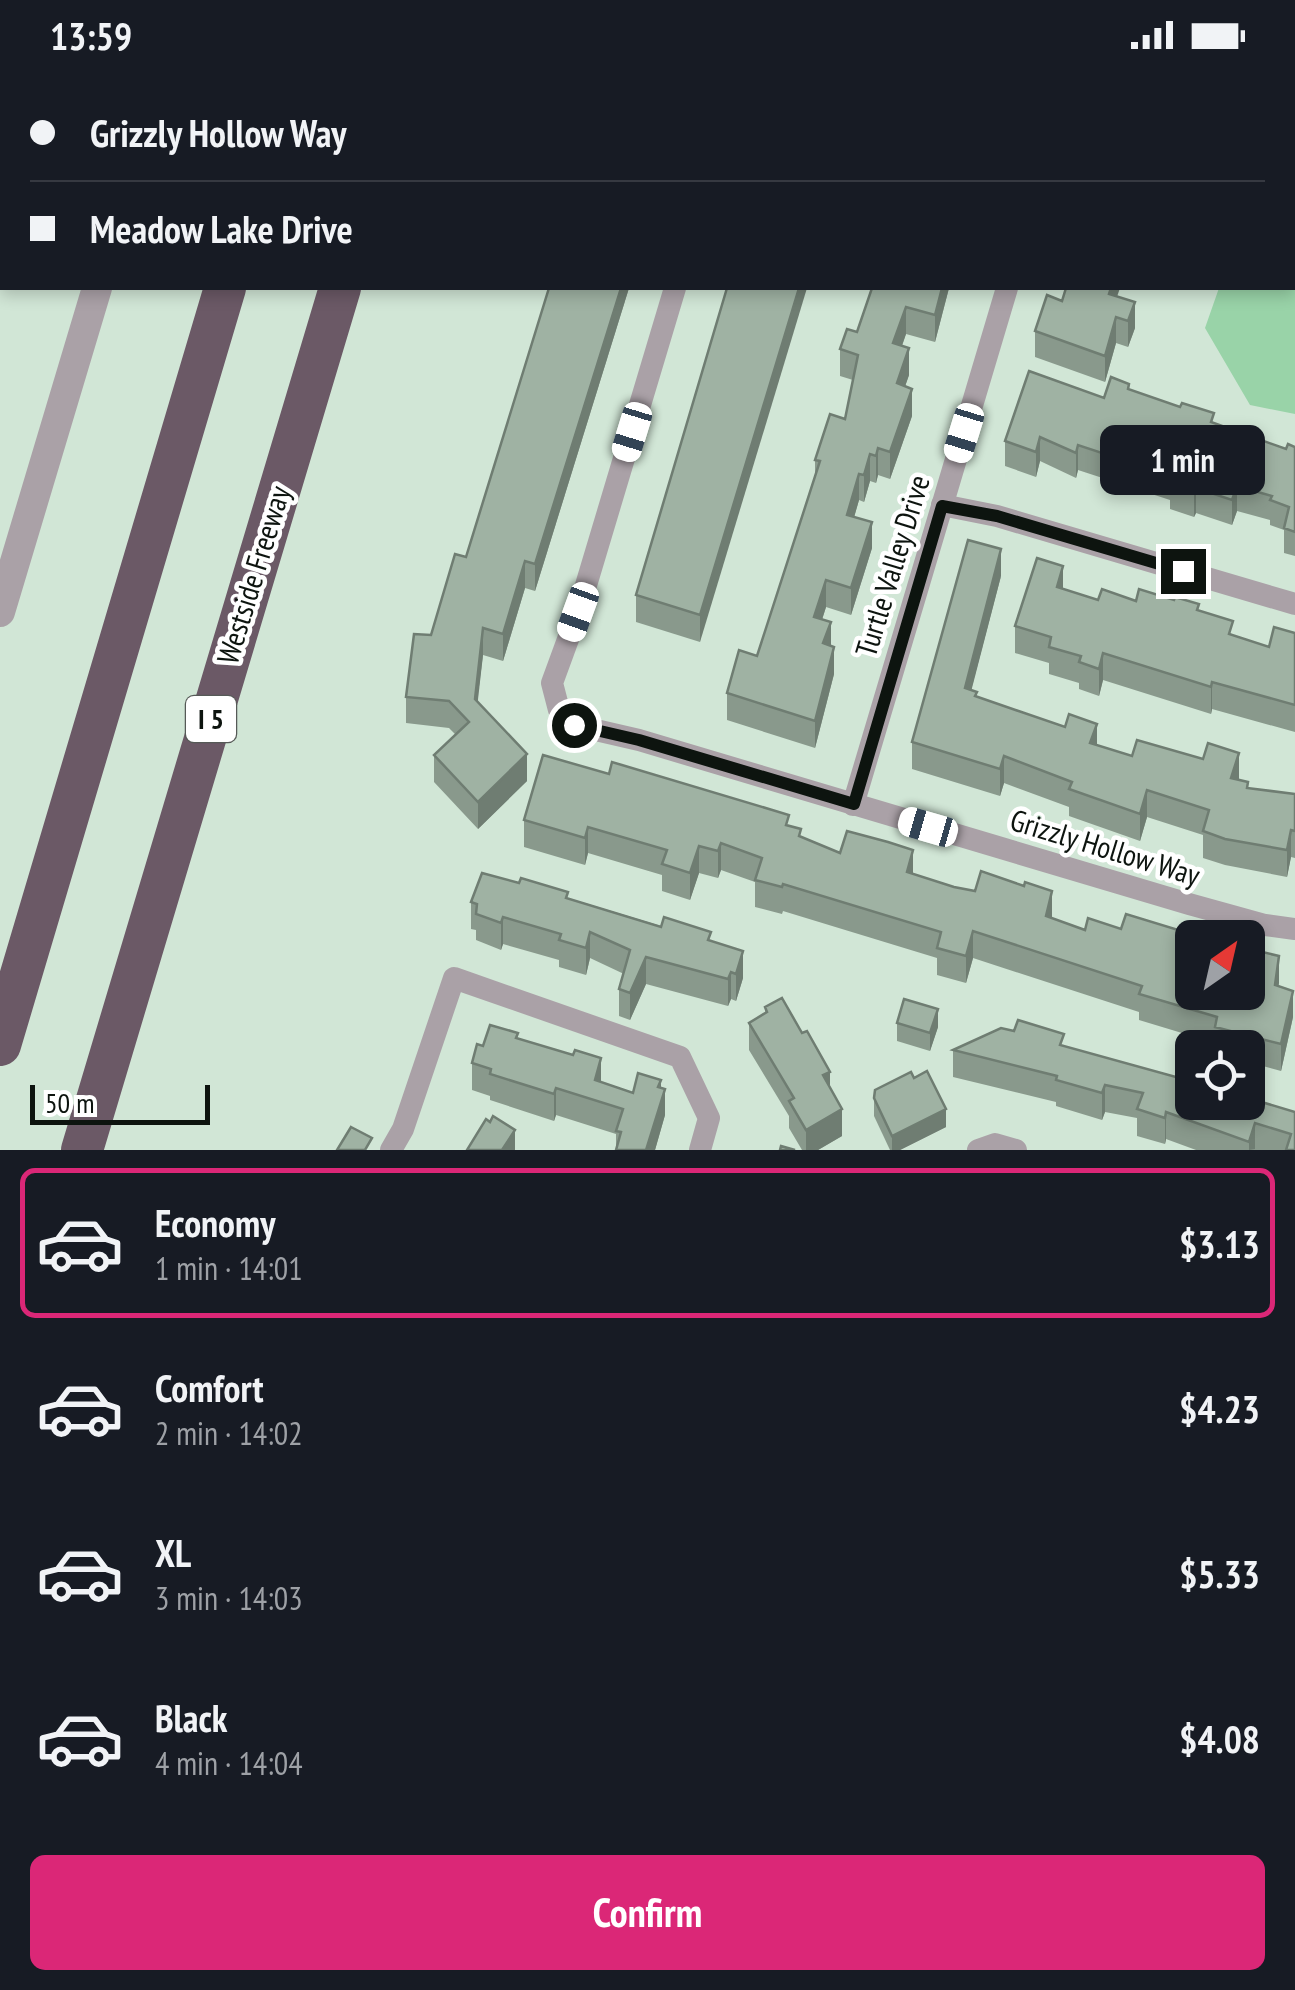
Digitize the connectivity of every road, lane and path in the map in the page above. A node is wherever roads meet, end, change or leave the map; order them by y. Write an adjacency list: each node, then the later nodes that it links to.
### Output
1 (96, 290): 8 (street)
2 (224, 290): 11 (highway)
3 (339, 290): 12 (highway, Westside Freeway / I 5)
4 (675, 290): 9 (street, Grizzly Hollow Way)
5 (1006, 290): 6 (street, Turtle Valley Drive)
6 (942, 506): 7 (street); 9 (street, Turtle Valley Drive)
7 (1295, 604)
8 (0, 612)
9 (854, 804): 10 (street, Grizzly Hollow Way)
10 (1295, 929)
11 (0, 1045)
12 (82, 1150)
13 (391, 1150): 14 (street)
14 (700, 1150)
15 (978, 1150): 16 (street)
16 (1016, 1150)

